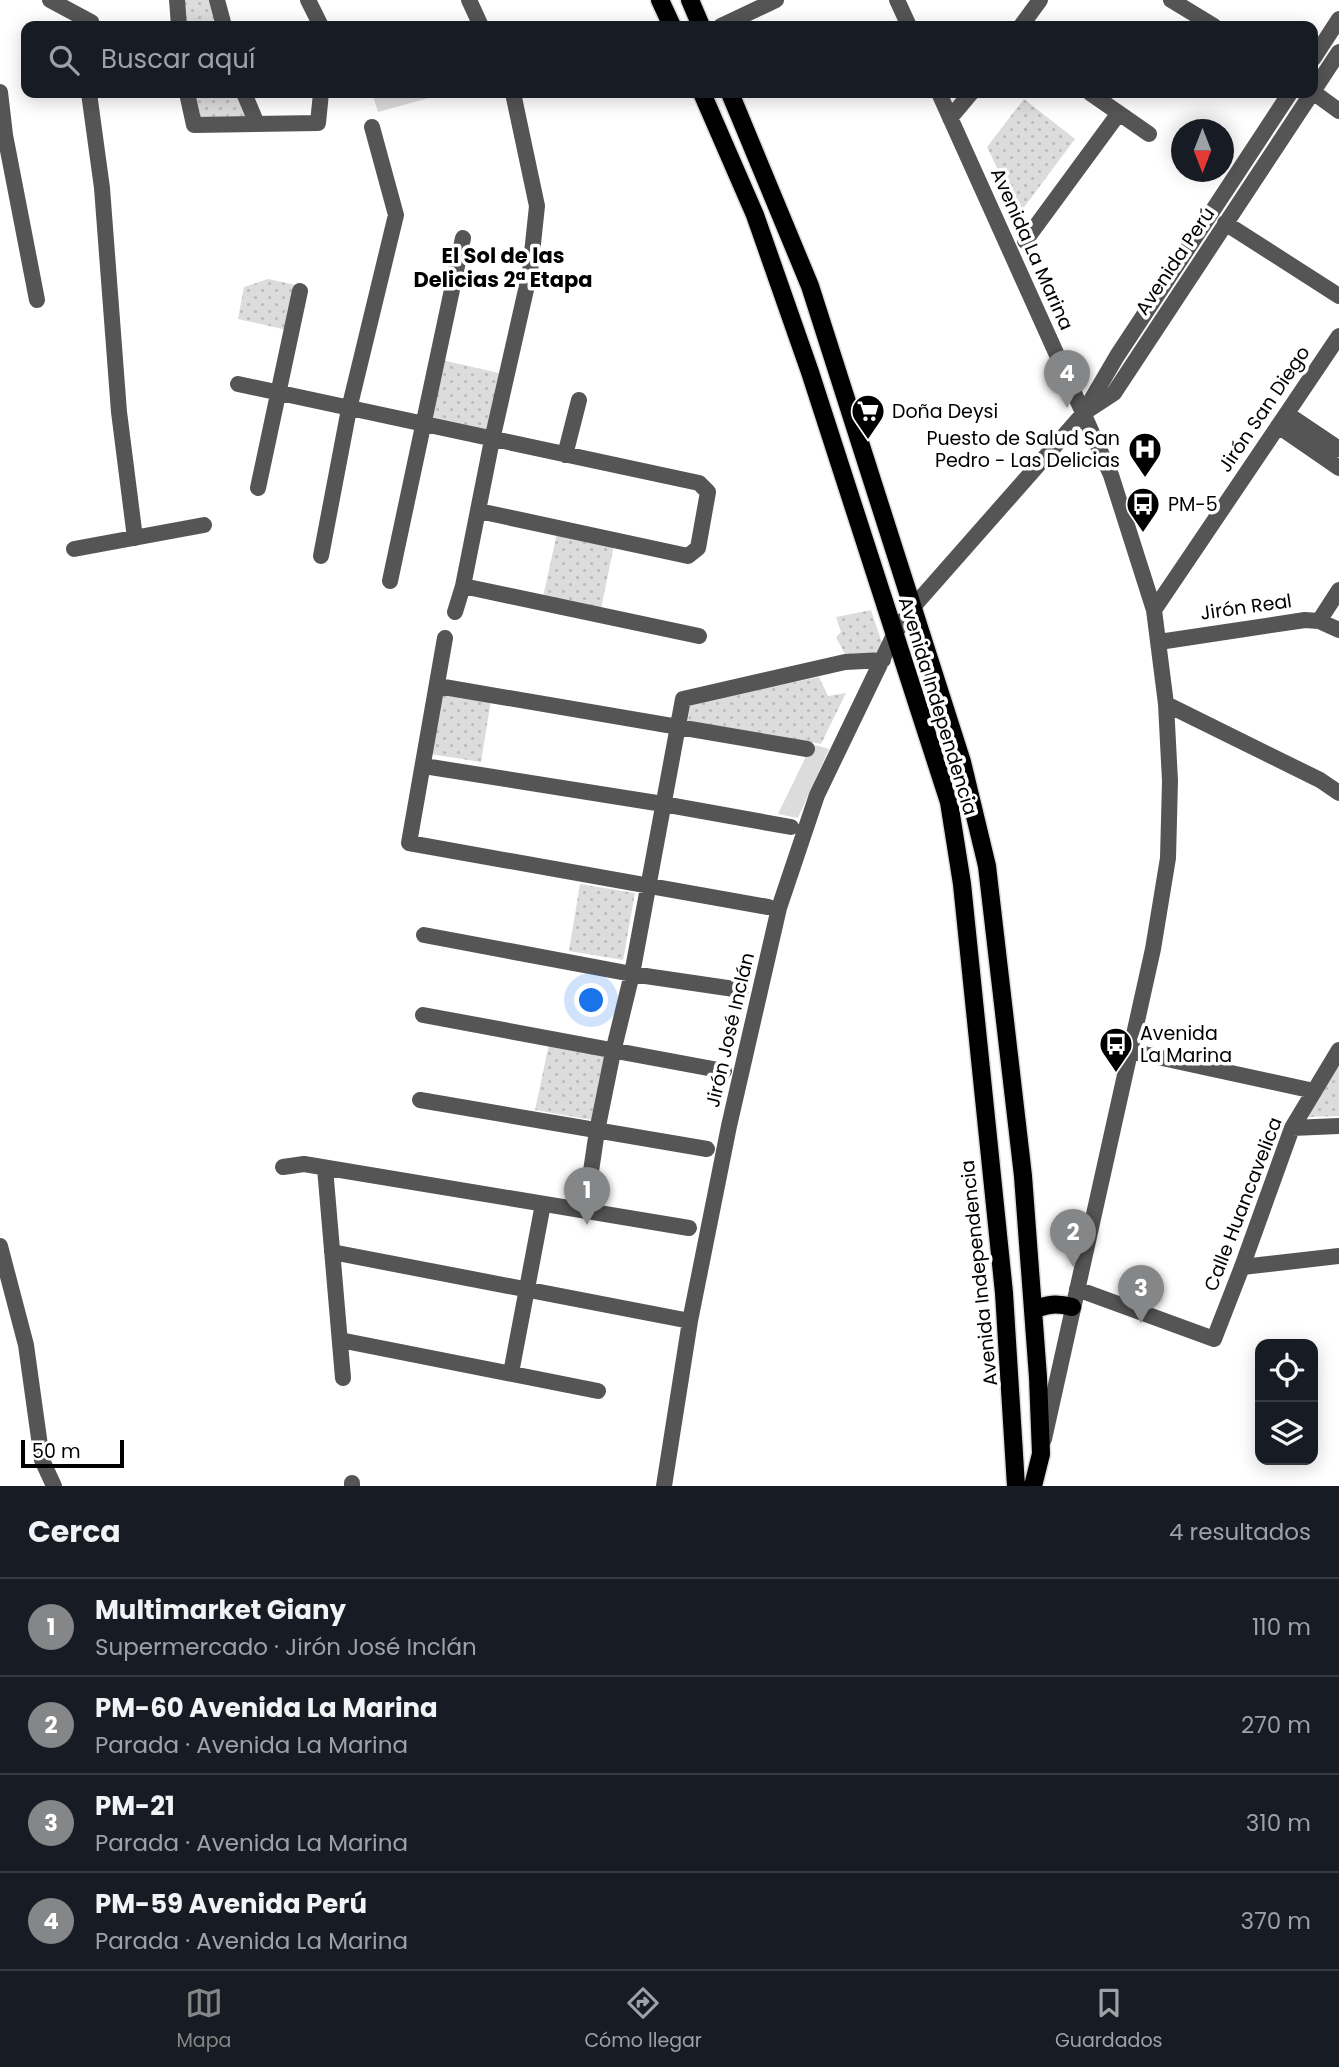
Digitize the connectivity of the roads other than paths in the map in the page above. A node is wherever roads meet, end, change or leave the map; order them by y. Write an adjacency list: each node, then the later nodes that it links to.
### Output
1 (50, 0): 13 (street)
2 (177, 0): 14 (street)
3 (217, 0): 15 (street)
4 (308, 0): 16 (street)
5 (469, 0): 17 (street)
6 (660, 0): 18 (main road)
7 (690, 0): 19 (main road)
8 (776, 0): 20 (street)
9 (897, 0): 21 (street)
10 (1040, 0): 22 (street)
11 (1171, 0): 23 (street)
12 (1339, 19): 24 (street)
13 (89, 21)
14 (179, 21)
15 (223, 21)
16 (318, 21)
17 (479, 21)
18 (669, 21)
19 (699, 21)
20 (732, 21)
21 (907, 21)
22 (1025, 21)
23 (1206, 21)
24 (1318, 51)
25 (1339, 52): 26 (street, Avenida Perú)
26 (1318, 84)
27 (0, 92): 48 (street)
28 (1318, 96): 41 (street)
29 (90, 98): 79 (street)
30 (188, 98): 44 (street)
31 (246, 98): 44 (street)
32 (320, 98): 44 (street)
33 (519, 98): 72 (street)
34 (704, 98): 49 (main road, Avenida Independencia)
35 (732, 98): 47 (main road, Avenida Independencia)
36 (941, 98): 43 (street, Avenida La Marina)
37 (967, 98): 43 (street)
38 (1097, 98): 42 (street)
39 (1287, 98): 50 (street, Avenida Perú)
40 (1309, 98): 53 (street, Avenida Perú)
41 (1339, 111)
42 (1119, 113): 46 (street); 58 (street)
43 (950, 118): 68 (street, Avenida La Marina)
44 (257, 124)
45 (372, 127): 66 (street)
46 (1149, 134)
47 (753, 147): 49 (main road); 54 (main road, Avenida Independencia)
48 (4, 158): 61 (street)
49 (730, 158): 55 (main road, Avenida Independencia)
50 (1234, 178)
51 (1231, 182): 68 (street, Avenida Perú)
52 (1234, 182): 53 (street)
53 (1247, 191): 56 (street, Avenida Perú)
54 (778, 205): 55 (main road); 67 (main road, Avenida Independencia)
55 (755, 215): 69 (main road, Avenida Independencia)
56 (1225, 223): 60 (street); 68 (street, Avenida Perú)
57 (463, 238): 71 (street)
58 (1025, 241)
59 (300, 291): 64 (street)
60 (1339, 296)
61 (37, 300)
62 (1339, 336): 70 (street, Jirón San Diego)
63 (238, 384): 64 (street)
64 (277, 393): 66 (street); 76 (street)
65 (579, 400): 74 (street)
66 (349, 409): 71 (street); 81 (street)
67 (848, 409): 69 (main road); 85 (main road, Avenida Independencia)
68 (1083, 414): 85 (street, Avenida Perú); 86 (street, Avenida La Marina)
69 (823, 418): 90 (main road, Avenida Independencia)
70 (1282, 420): 73 (street); 75 (street); 86 (street, Jirón San Diego)
71 (422, 425): 72 (street); 82 (street)
72 (492, 440): 74 (street); 77 (street)
73 (1339, 449)
74 (565, 455): 77 (street)
75 (1339, 468)
76 (258, 488)
77 (479, 511): 83 (street)
78 (204, 525): 79 (street)
79 (135, 538): 80 (street)
80 (75, 549)
81 (321, 556)
82 (390, 581)
83 (463, 586): 87 (street); 91 (street)
84 (1339, 590): 88 (street)
85 (913, 607): 90 (street, Jirón José Inclán); 99 (main road, Avenida Independencia)
86 (1154, 610): 93 (street, Avenida La Marina)
87 (455, 612)
88 (1319, 621): 89 (street, Jirón Real); 93 (street, Jirón Real)
89 (1339, 630)
90 (895, 633): 94 (street, Jirón José Inclán); 101 (main road, Avenida Independencia)
91 (699, 636)
92 (445, 638): 95 (street)
93 (1158, 642): 96 (street, Avenida La Marina)
94 (883, 660): 97 (street); 135 (street, Jirón José Inclán)
95 (438, 686): 97 (street); 100 (street)
96 (1166, 704): 102 (street); 111 (street, Avenida La Marina)
97 (678, 726): 98 (street); 103 (street)
98 (807, 749)
99 (962, 762): 101 (main road); 115 (main road, Avenida Independencia)
100 (424, 766): 103 (street); 105 (street)
101 (939, 771): 116 (main road, Avenida Independencia)
102 (1339, 793)
103 (663, 804): 104 (street); 105 (street)
104 (791, 827)
105 (649, 886): 106 (street); 108 (street)
106 (768, 907)
107 (424, 935): 108 (street)
108 (632, 974): 109 (street); 113 (street)
109 (741, 990)
110 (423, 1015): 113 (street)
111 (1130, 1051): 117 (street); 133 (street, Avenida La Marina)
112 (1339, 1051): 117 (street, Calle Huancavelica)
113 (613, 1052): 114 (street); 121 (street)
114 (724, 1071)
115 (1012, 1086): 116 (main road); 134 (main road, Avenida Independencia)
116 (982, 1090): 143 (main road, Avenida Independencia)
117 (1314, 1091): 120 (street, Calle Huancavelica)
118 (420, 1100): 121 (street)
119 (1339, 1126): 120 (street)
120 (1292, 1128): 131 (street, Calle Huancavelica)
121 (597, 1131): 122 (street); 126 (street)
122 (707, 1149)
123 (283, 1167): 124 (street)
124 (325, 1168): 125 (street); 129 (street)
125 (543, 1205): 126 (street); 132 (street)
126 (585, 1211): 127 (street)
127 (689, 1228)
128 (0, 1246): 141 (street)
129 (332, 1252): 132 (street); 136 (street)
130 (1339, 1256): 131 (street)
131 (1242, 1267): 133 (street, Calle Huancavelica)
132 (527, 1290): 135 (street); 137 (street)
133 (1074, 1298): 134 (main road); 140 (street, Avenida La Marina)
134 (1033, 1310): 140 (main road, Avenida Independencia)
135 (690, 1321): 142 (street, Jirón José Inclán)
136 (340, 1340): 137 (street); 138 (street)
137 (511, 1373): 139 (street)
138 (343, 1378)
139 (598, 1391)
140 (1041, 1454): 144 (main road, Avenida La Marina)
141 (54, 1486)
142 (664, 1486)
143 (1016, 1486)
144 (1033, 1486)

